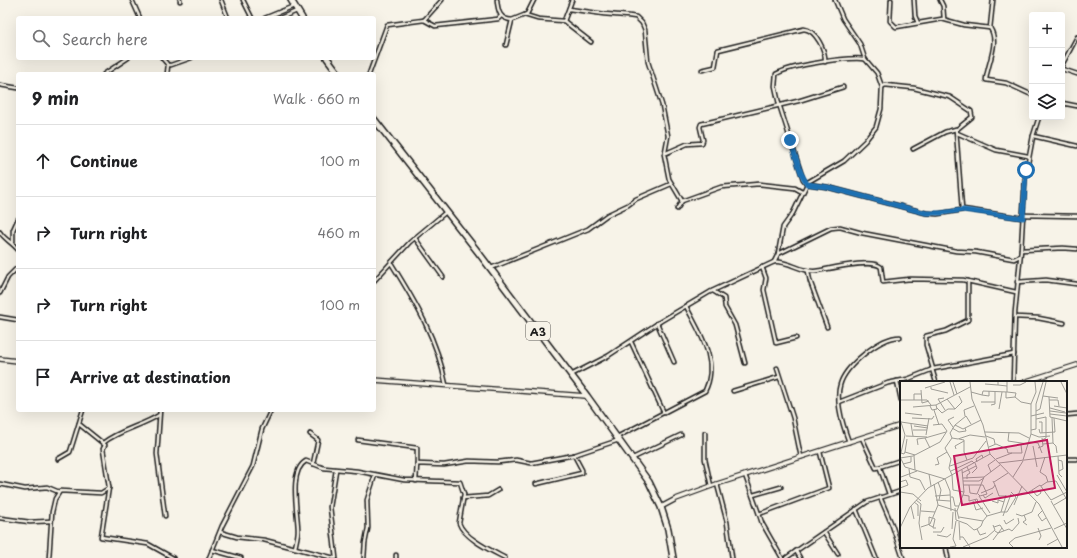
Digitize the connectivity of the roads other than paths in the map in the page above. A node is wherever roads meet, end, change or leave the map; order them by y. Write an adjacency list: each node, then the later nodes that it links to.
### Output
1 (132, 0): 18 (street)
2 (221, 0): 19 (street)
3 (243, 0): 20 (street)
4 (291, 0): 14 (highway)
5 (442, 0): 26 (street)
6 (497, 0): 24 (street)
7 (534, 0): 17 (street)
8 (572, 0): 15 (street)
9 (835, 0): 35 (street)
10 (892, 0): 29 (street)
11 (914, 0): 29 (street)
12 (940, 0): 25 (street)
13 (993, 0): 30 (street)
14 (294, 5): 16 (highway); 21 (street)
15 (569, 9): 28 (street); 66 (street)
16 (297, 11): 22 (street); 23 (highway)
17 (525, 15): 27 (street); 28 (street)
18 (139, 16)
19 (227, 16)
20 (251, 16)
21 (269, 16)
22 (285, 16)
23 (301, 16)
24 (501, 16): 26 (street); 27 (street)
25 (944, 19): 29 (street); 30 (street)
26 (424, 20): 34 (street)
27 (512, 20): 33 (street)
28 (564, 21): 32 (street)
29 (918, 24)
30 (990, 28): 55 (street)
31 (1077, 37): 36 (street)
32 (591, 42)
33 (506, 45)
34 (376, 55)
35 (865, 59): 42 (street); 53 (street)
36 (1065, 59)
37 (125, 60): 46 (street)
38 (164, 60): 43 (street)
39 (187, 60): 43 (street)
40 (328, 60): 48 (highway)
41 (374, 60): 49 (street)
42 (825, 62): 44 (street); 56 (street)
43 (168, 65): 47 (street)
44 (702, 70)
45 (1065, 70): 50 (street)
46 (107, 72)
47 (167, 72)
48 (338, 72)
49 (370, 72)
50 (1077, 74)
51 (0, 85): 54 (street)
52 (843, 87): 56 (street)
53 (882, 87): 61 (street); 69 (street)
54 (16, 88)
55 (1029, 94)
56 (779, 104): 66 (street); 69 (street)
57 (1065, 104): 58 (street)
58 (1077, 106)
59 (1038, 120): 63 (street)
60 (376, 122): 74 (highway, A3)
61 (957, 129): 62 (street); 65 (street)
62 (958, 133): 67 (street); 73 (street)
63 (1033, 136): 64 (street); 67 (street)
64 (1077, 146)
65 (913, 149)
66 (665, 152): 68 (street)
67 (1028, 156): 76 (street)
68 (671, 184): 71 (street); 92 (street)
69 (807, 184): 70 (street); 73 (street)
70 (802, 192): 71 (street); 84 (street)
71 (682, 201): 72 (street)
72 (677, 209)
73 (963, 210): 76 (street)
74 (446, 212): 79 (street); 92 (highway, A3)
75 (1077, 216): 76 (street)
76 (1023, 217): 83 (street)
77 (16, 223): 80 (street)
78 (0, 232): 80 (street)
79 (415, 238): 88 (street); 94 (street)
80 (13, 243): 81 (street)
81 (16, 247)
82 (1077, 249): 83 (street)
83 (1021, 250): 85 (street)
84 (778, 254): 86 (street); 87 (street)
85 (1020, 256): 86 (street); 89 (street)
86 (1014, 259): 89 (street)
87 (774, 262): 90 (street); 93 (street)
88 (391, 263): 95 (street); 127 (street)
89 (1019, 263): 97 (street)
90 (762, 267): 99 (street); 110 (street)
91 (16, 269): 101 (street)
92 (490, 269): 120 (highway, A3)
93 (808, 271): 96 (street); 108 (street)
94 (443, 277)
95 (376, 279)
96 (968, 281): 100 (street); 119 (street)
97 (1017, 282): 98 (street); 100 (street)
98 (1077, 284)
99 (713, 291): 102 (street); 116 (street)
100 (1016, 292): 103 (street)
101 (0, 293)
102 (686, 306): 107 (street); 134 (street)
103 (1015, 317): 106 (street); 112 (street)
104 (0, 318): 105 (street)
105 (16, 320)
106 (1064, 323)
107 (657, 324): 111 (street); 115 (street)
108 (827, 327)
109 (900, 337): 131 (street)
110 (796, 338)
111 (631, 342): 120 (street); 134 (street)
112 (1014, 354): 119 (street); 124 (street)
113 (0, 359): 114 (street)
114 (16, 361)
115 (674, 362)
116 (745, 363)
117 (1077, 365): 125 (street)
118 (777, 368): 121 (street)
119 (933, 369): 123 (street); 126 (street)
120 (571, 375): 129 (highway, A3)
121 (779, 377): 128 (street); 151 (street)
122 (376, 380): 127 (street)
123 (936, 381)
124 (1013, 381)
125 (1027, 381)
126 (897, 382): 130 (street); 131 (street)
127 (446, 386): 129 (street)
128 (733, 391)
129 (587, 396): 143 (highway, A3)
130 (900, 396)
131 (839, 402): 147 (street)
132 (82, 412): 138 (street)
133 (270, 412): 182 (street)
134 (664, 413): 143 (street)
135 (1077, 414): 137 (street)
136 (160, 415): 146 (street); 179 (street)
137 (1067, 415)
138 (79, 424): 146 (street); 152 (street)
139 (900, 425): 144 (street)
140 (705, 433): 166 (street)
141 (310, 434): 153 (street)
142 (681, 435): 150 (street)
143 (618, 438): 149 (street); 150 (highway, A3)
144 (862, 438): 147 (street); 158 (street)
145 (358, 440): 157 (street)
146 (103, 443): 167 (street)
147 (849, 443): 148 (street)
148 (820, 452): 151 (street); 178 (street)
149 (574, 455): 157 (street); 164 (street)
150 (632, 458): 176 (highway, A3)
151 (802, 458): 161 (street)
152 (58, 459)
153 (313, 460): 155 (street); 156 (street)
154 (900, 460): 158 (street)
155 (309, 462): 156 (street); 184 (street)
156 (314, 464): 159 (street)
157 (417, 464): 162 (street)
158 (880, 468): 172 (street)
159 (336, 470): 160 (street); 193 (street)
160 (374, 475): 162 (street); 194 (street)
161 (745, 475): 165 (street); 173 (street)
162 (416, 482): 175 (street)
163 (0, 484): 171 (street)
164 (536, 484)
165 (717, 484): 166 (street); 197 (street)
166 (711, 486): 176 (street)
167 (109, 487): 171 (street); 190 (street)
168 (781, 487): 173 (street)
169 (498, 490): 175 (street)
170 (900, 491): 172 (street)
171 (59, 492): 181 (street)
172 (889, 494): 174 (street)
173 (753, 495): 178 (street)
174 (880, 497): 177 (street); 202 (street)
175 (463, 498): 195 (street)
176 (661, 507): 196 (highway, A3)
177 (856, 509): 183 (street); 201 (street)
178 (759, 514): 198 (street)
179 (165, 516)
180 (0, 518): 181 (street)
181 (51, 521): 189 (street)
182 (220, 532): 184 (street); 186 (street)
183 (824, 532): 187 (street); 188 (street)
184 (295, 548): 193 (street)
185 (946, 548): 203 (street)
186 (212, 550): 191 (street); 192 (street)
187 (796, 551): 199 (street); 200 (street)
188 (838, 554)
189 (49, 558)
190 (173, 558)
191 (209, 558)
192 (241, 558)
193 (335, 558)
194 (364, 558)
195 (505, 558)
196 (673, 558)
197 (732, 558)
198 (782, 558)
199 (786, 558)
200 (800, 558)
201 (876, 558)
202 (903, 558)
203 (948, 558)

